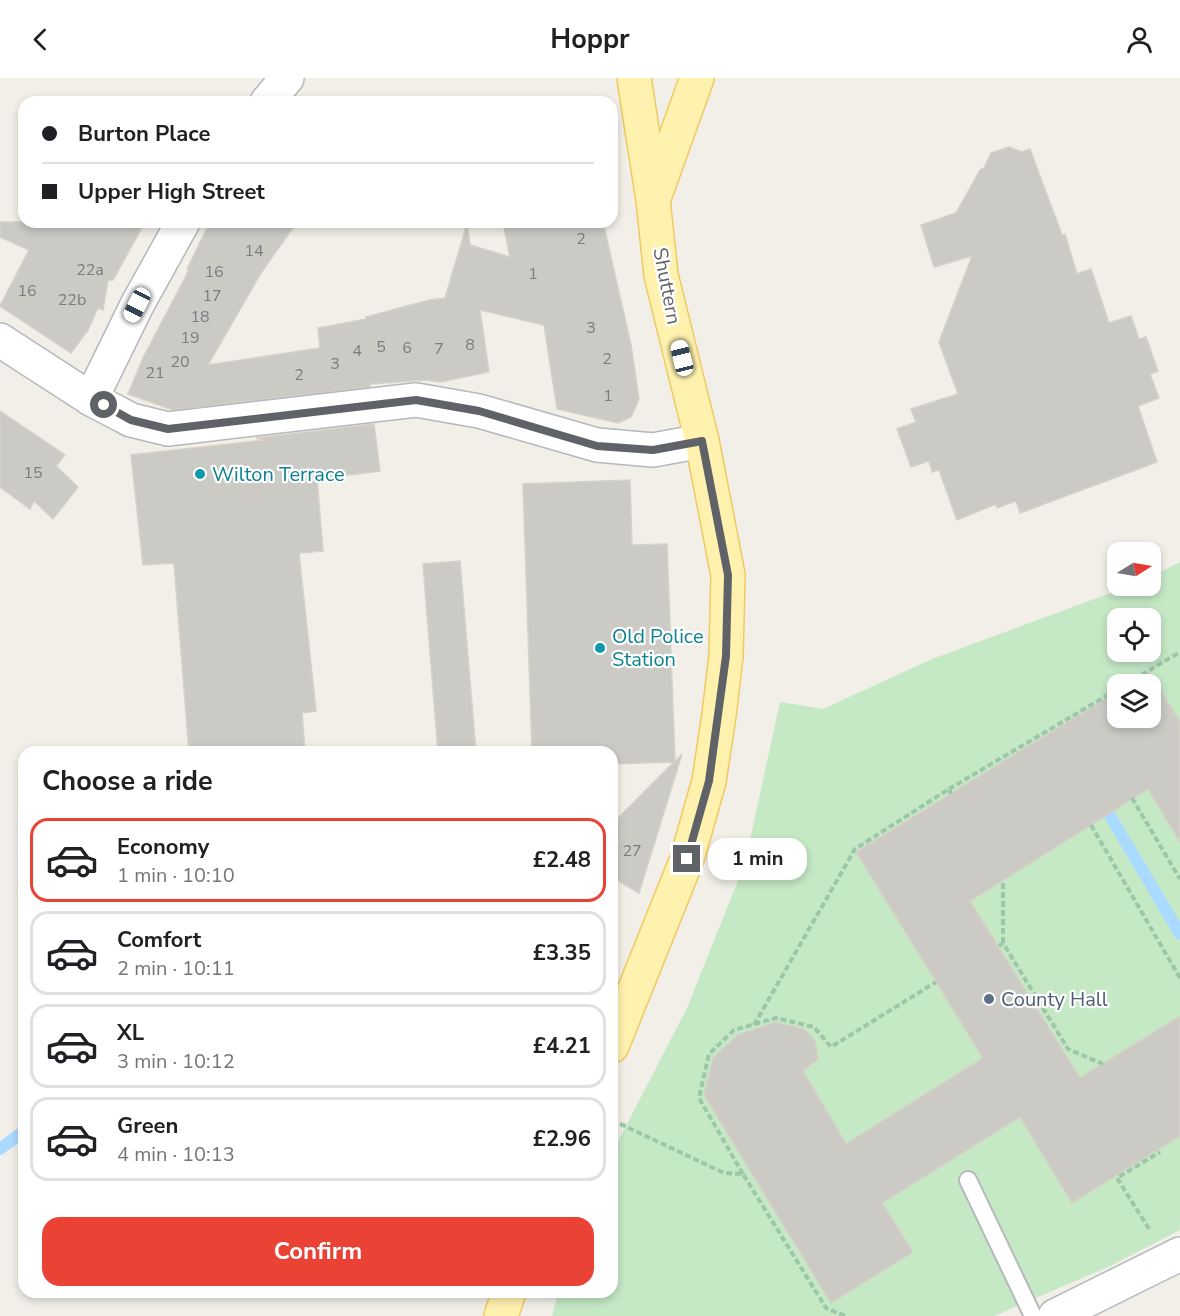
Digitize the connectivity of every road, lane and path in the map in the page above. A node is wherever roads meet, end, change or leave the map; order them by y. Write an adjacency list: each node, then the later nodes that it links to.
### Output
1 (287, 78): 4 (street)
2 (634, 78): 5 (main road, Shuttern)
3 (697, 78): 5 (main road)
4 (272, 96)
5 (653, 200): 9 (main road, Shuttern)
6 (180, 228): 8 (street)
7 (0, 340): 8 (street)
8 (91, 399): 9 (street)
9 (702, 441): 20 (main road, Shuttern)
10 (1180, 652): 11 (path)
11 (1143, 674)
12 (1107, 696): 19 (path)
13 (1132, 798): 15 (path)
14 (1091, 825): 17 (path)
15 (1180, 879)
16 (1003, 880): 21 (path)
17 (1180, 978)
18 (936, 982): 19 (path)
19 (754, 1025): 24 (path)
20 (618, 1031)
21 (1103, 1064)
22 (618, 1123): 24 (path)
23 (1160, 1152): 26 (path)
24 (743, 1174): 29 (path)
25 (968, 1180): 30 (lane)
26 (1174, 1257): 31 (street)
27 (507, 1298): 28 (main road)
28 (501, 1316)
29 (846, 1316)
30 (1033, 1316)
31 (1055, 1316)

